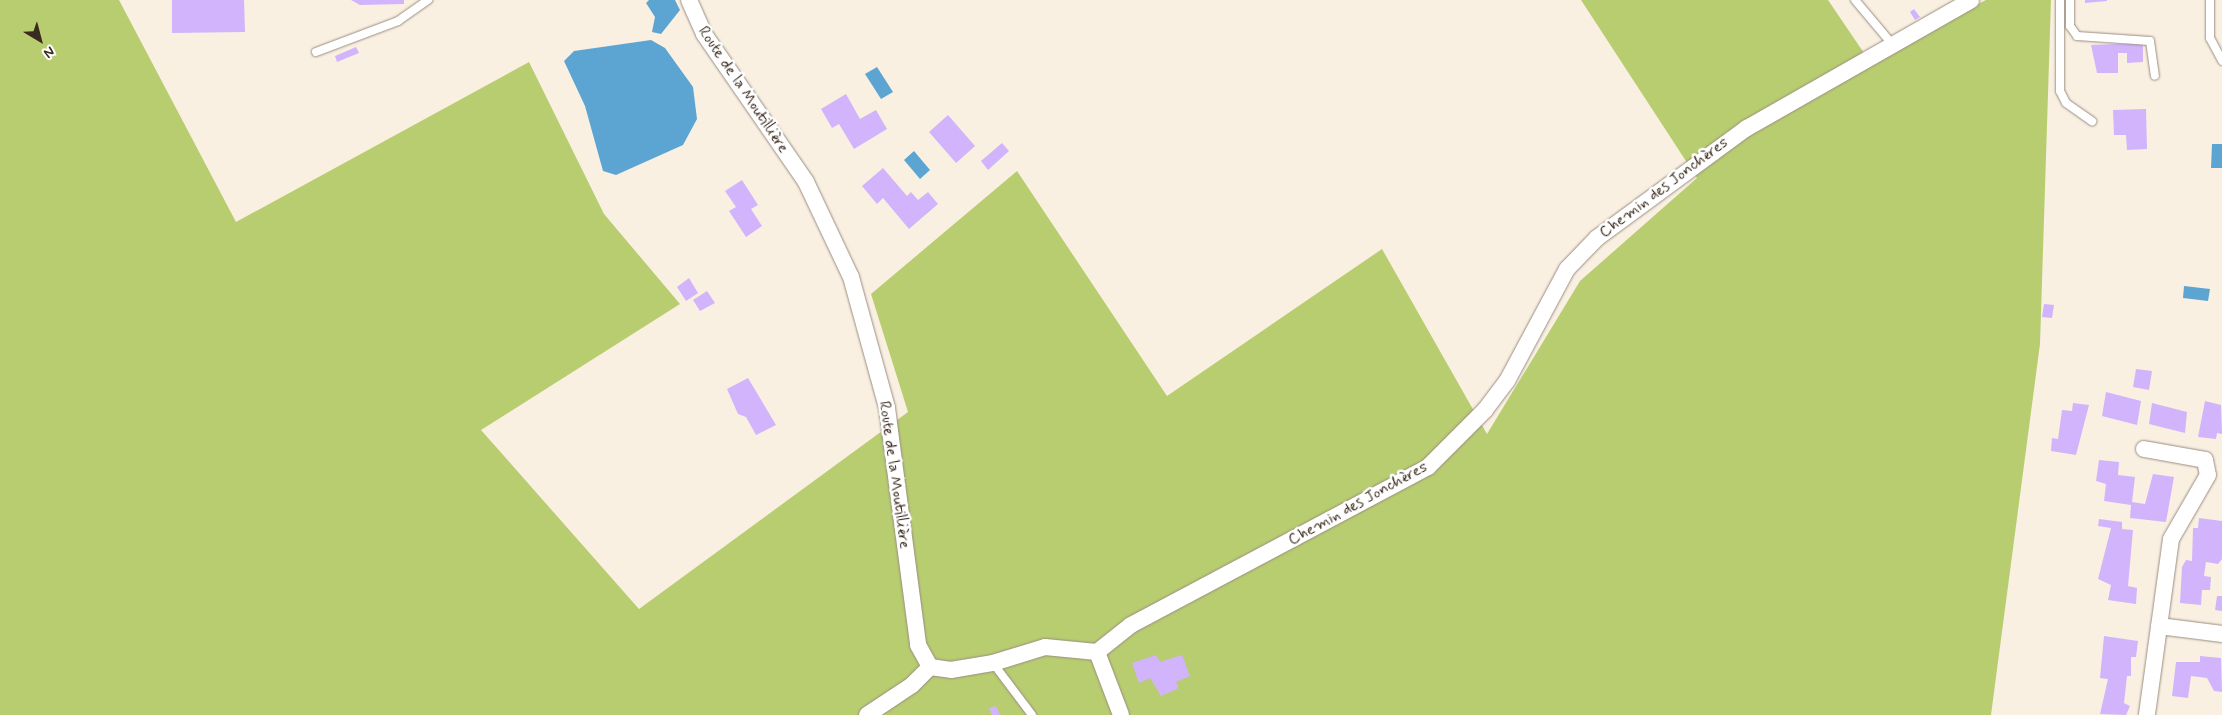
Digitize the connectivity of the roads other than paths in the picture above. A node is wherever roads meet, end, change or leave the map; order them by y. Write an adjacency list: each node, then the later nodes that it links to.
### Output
1 (428, 0): 9 (lane)
2 (689, 0): 18 (street, Route de la Moutillière)
3 (1856, 0): 8 (lane)
4 (1971, 0): 8 (street, Chemin des Jonchères)
5 (2060, 0): 12 (lane)
6 (2070, 0): 11 (lane)
7 (2210, 0): 10 (lane)
8 (1892, 44): 16 (street, Chemin des Jonchères)
9 (316, 52)
10 (2222, 61)
11 (2155, 76)
12 (2092, 121)
13 (2144, 449): 14 (street)
14 (2159, 626): 15 (street); 22 (street)
15 (2222, 634)
16 (1097, 652): 17 (street); 21 (street)
17 (992, 663): 18 (street); 20 (lane)
18 (930, 667): 19 (street)
19 (874, 714)
20 (1032, 715)
21 (1121, 715)
22 (2147, 715)

